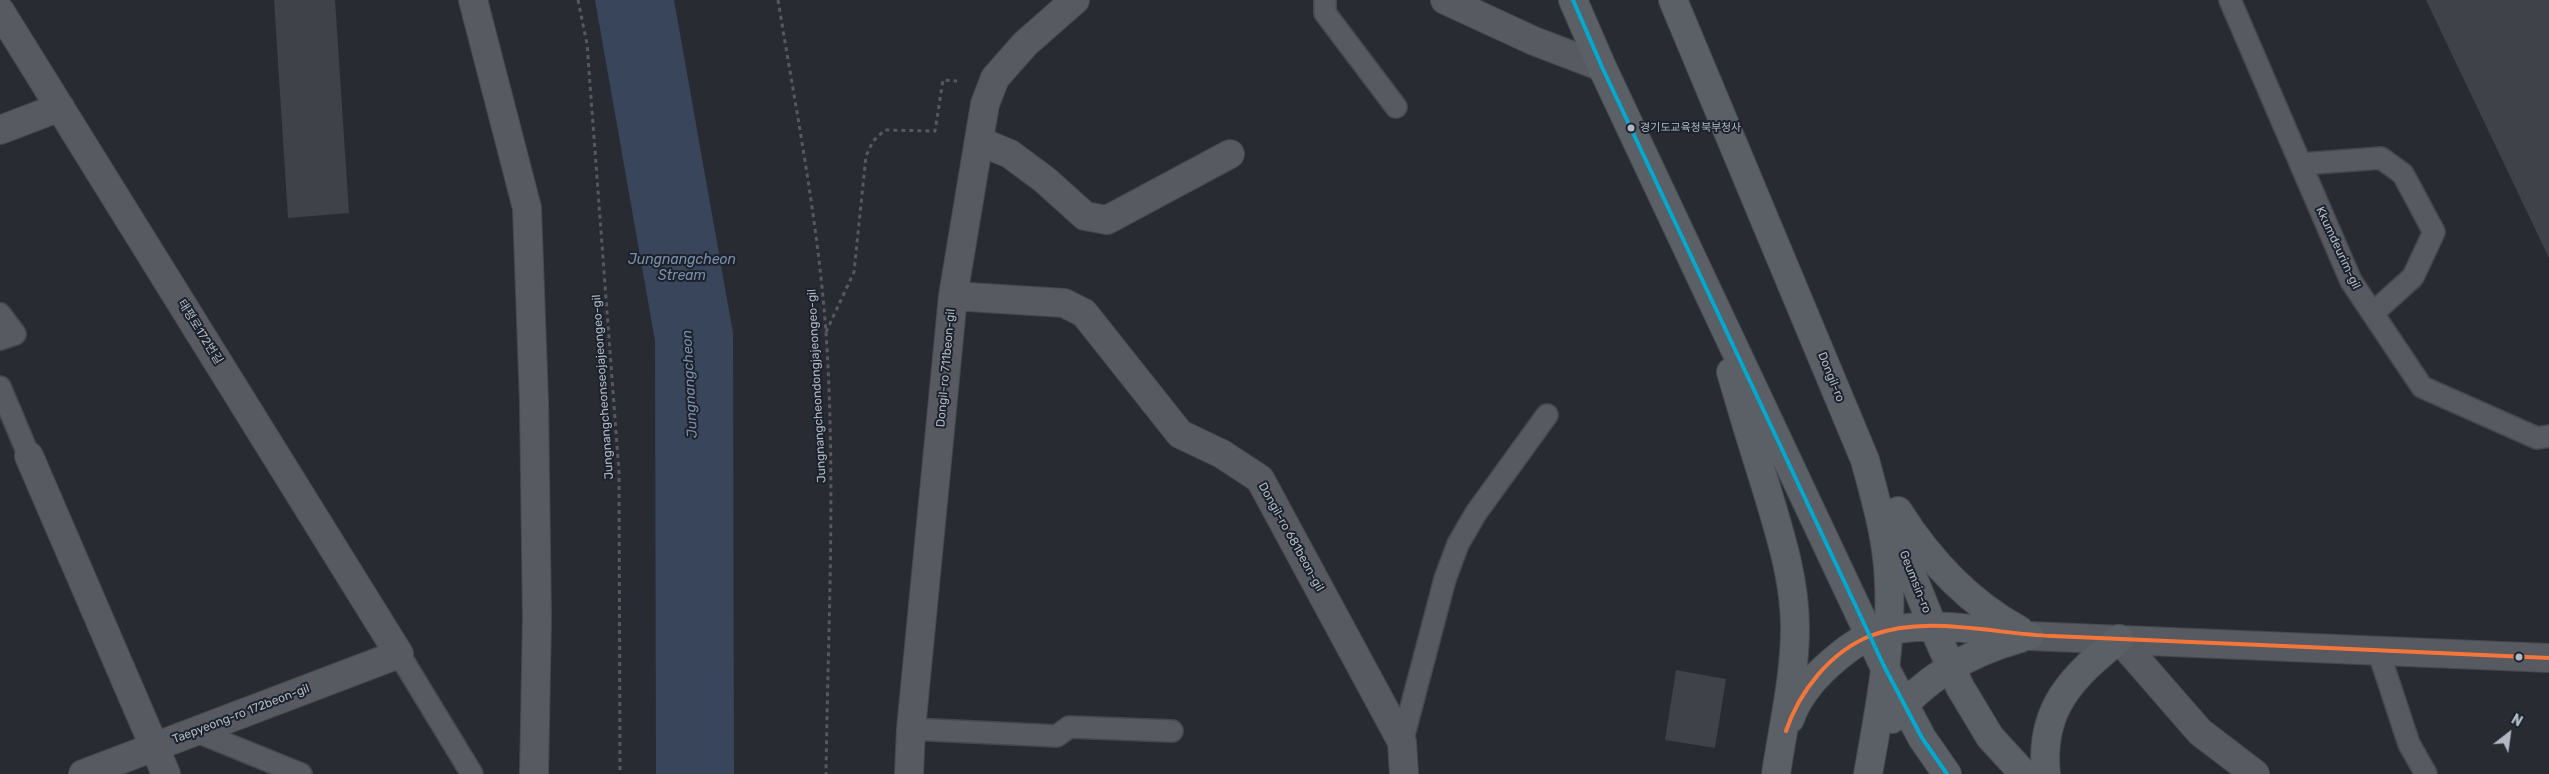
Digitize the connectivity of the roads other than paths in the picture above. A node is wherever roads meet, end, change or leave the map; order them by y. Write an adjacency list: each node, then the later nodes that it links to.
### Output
1 (473, 0): 46 (street)
2 (1075, 0): 13 (street, Dongil-ro 711beon-gil)
3 (1325, 0): 11 (lane)
4 (1445, 0): 9 (street)
5 (1573, 0): 9 (street)
6 (1673, 0): 25 (street, Dongil-ro)
7 (2230, 0): 15 (lane, Kkumdeurim-gil)
8 (0, 11): 10 (street, 태평로172번길)
9 (1602, 67): 16 (street)
10 (60, 107): 12 (street); 31 (street, 태평로172번길)
11 (1396, 107)
12 (0, 130)
13 (979, 141): 14 (street); 17 (street, Dongil-ro 711beon-gil)
14 (1230, 154)
15 (2301, 164): 18 (lane, Kkumdeurim-gil); 18 (lane)
16 (1702, 279): 27 (street); 41 (street)
17 (953, 296): 36 (street, Dongil-ro 711beon-gil); 39 (street, Dongil-ro 681beon-gil)
18 (2373, 313): 23 (lane, Kkumdeurim-gil)
19 (0, 314): 20 (lane)
20 (0, 339)
21 (0, 387): 24 (lane)
22 (1547, 415): 39 (lane)
23 (2549, 436)
24 (29, 456): 40 (street)
25 (1865, 460): 26 (street, Geumsin-ro); 27 (street, Dongil-ro); 28 (street)
26 (1933, 627): 27 (street); 28 (street); 34 (street, Geumsin-ro)
27 (1879, 634): 33 (street); 41 (street)
28 (2029, 636): 29 (street); 34 (street)
29 (2119, 640): 30 (street); 52 (street); 53 (street)
30 (2378, 650): 32 (street); 54 (lane)
31 (400, 654): 37 (street, Taepyeong-ro 172beon-gil); 45 (lane)
32 (2549, 658)
33 (1884, 666): 35 (street); 49 (street)
34 (1951, 667): 35 (street); 51 (street, Geumsin-ro)
35 (1903, 705): 49 (street); 50 (street)
36 (911, 729): 38 (lane); 47 (street, Dongil-ro 711beon-gil)
37 (195, 731): 40 (street, Taepyeong-ro 172beon-gil); 44 (lane)
38 (1172, 731)
39 (1402, 742): 48 (street, Dongil-ro 681beon-gil)
40 (155, 746): 42 (street, Taepyeong-ro 172beon-gil); 43 (street)
41 (1777, 764)
42 (83, 774)
43 (166, 774)
44 (301, 774)
45 (472, 774)
46 (534, 774)
47 (909, 774)
48 (1404, 774)
49 (1868, 774)
50 (1947, 774)
51 (2024, 774)
52 (2046, 774)
53 (2256, 774)
54 (2426, 774)

